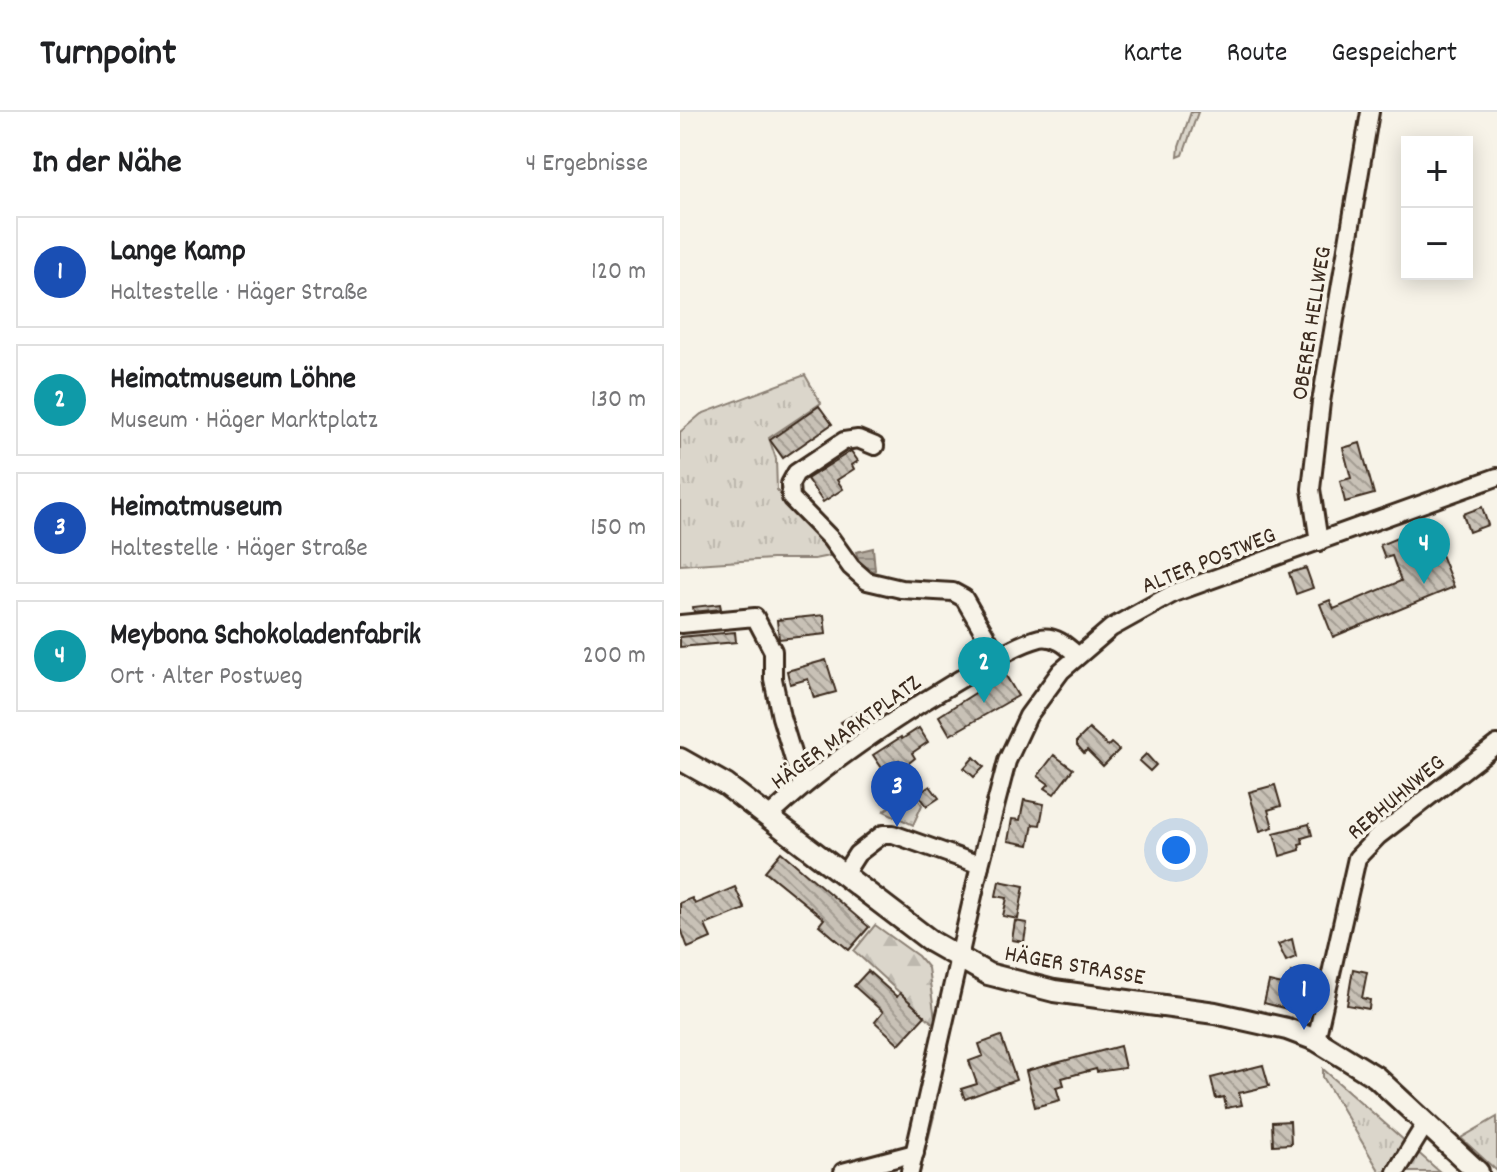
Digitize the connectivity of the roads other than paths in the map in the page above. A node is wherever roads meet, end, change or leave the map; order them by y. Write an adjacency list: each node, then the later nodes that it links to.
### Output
1 (1370, 112): 4 (street, OBERER HELLWEG)
2 (875, 446): 7 (street)
3 (1497, 477): 4 (street, ALTER POSTWEG)
4 (1319, 542): 6 (street, ALTER POSTWEG)
5 (681, 624): 10 (street)
6 (1077, 655): 7 (street, HÄGER MARKTPLATZ); 12 (street, ALTER POSTWEG)
7 (998, 657): 10 (street, HÄGER MARKTPLATZ)
8 (1497, 744): 15 (street, REBHUHNWEG)
9 (680, 759): 11 (main road, HÄGER STRASSE)
10 (802, 786): 11 (street, HÄGER MARKTPLATZ)
11 (769, 817): 13 (main road, HÄGER STRASSE)
12 (980, 865): 13 (street); 14 (street, ALTER POSTWEG)
13 (843, 876): 14 (main road, HÄGER STRASSE)
14 (959, 959): 15 (main road, HÄGER STRASSE); 17 (street, ALTER POSTWEG)
15 (1316, 1040): 16 (main road, HÄGER STRASSE)
16 (1426, 1123): 18 (street); 21 (main road, HÄGER STRASSE)
17 (915, 1153): 19 (street); 20 (street, ALTER POSTWEG)
18 (1402, 1169)
19 (843, 1172)
20 (910, 1172)
21 (1478, 1172)

